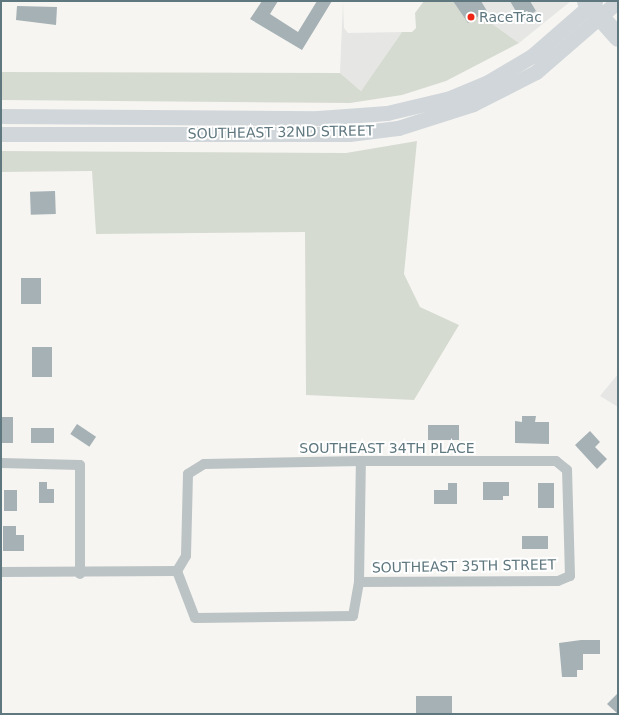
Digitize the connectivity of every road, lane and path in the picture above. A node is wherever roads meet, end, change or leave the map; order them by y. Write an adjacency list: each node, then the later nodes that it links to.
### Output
1 (618, 1): 2 (main road)
2 (593, 6): 3 (highway); 4 (main road, SOUTHEAST 32ND STREET); 5 (main road, SOUTHEAST 32ND STREET)
3 (618, 37)
4 (1, 116)
5 (1, 134)
6 (361, 461): 8 (street, SOUTHEAST 34TH PLACE); 11 (street, SOUTHEAST 34TH PLACE); 12 (street)
7 (1, 463): 10 (street)
8 (177, 571): 10 (street); 12 (street)
9 (1, 572): 10 (street)
10 (80, 574)
11 (570, 576): 12 (street, SOUTHEAST 35TH STREET)
12 (359, 582)

